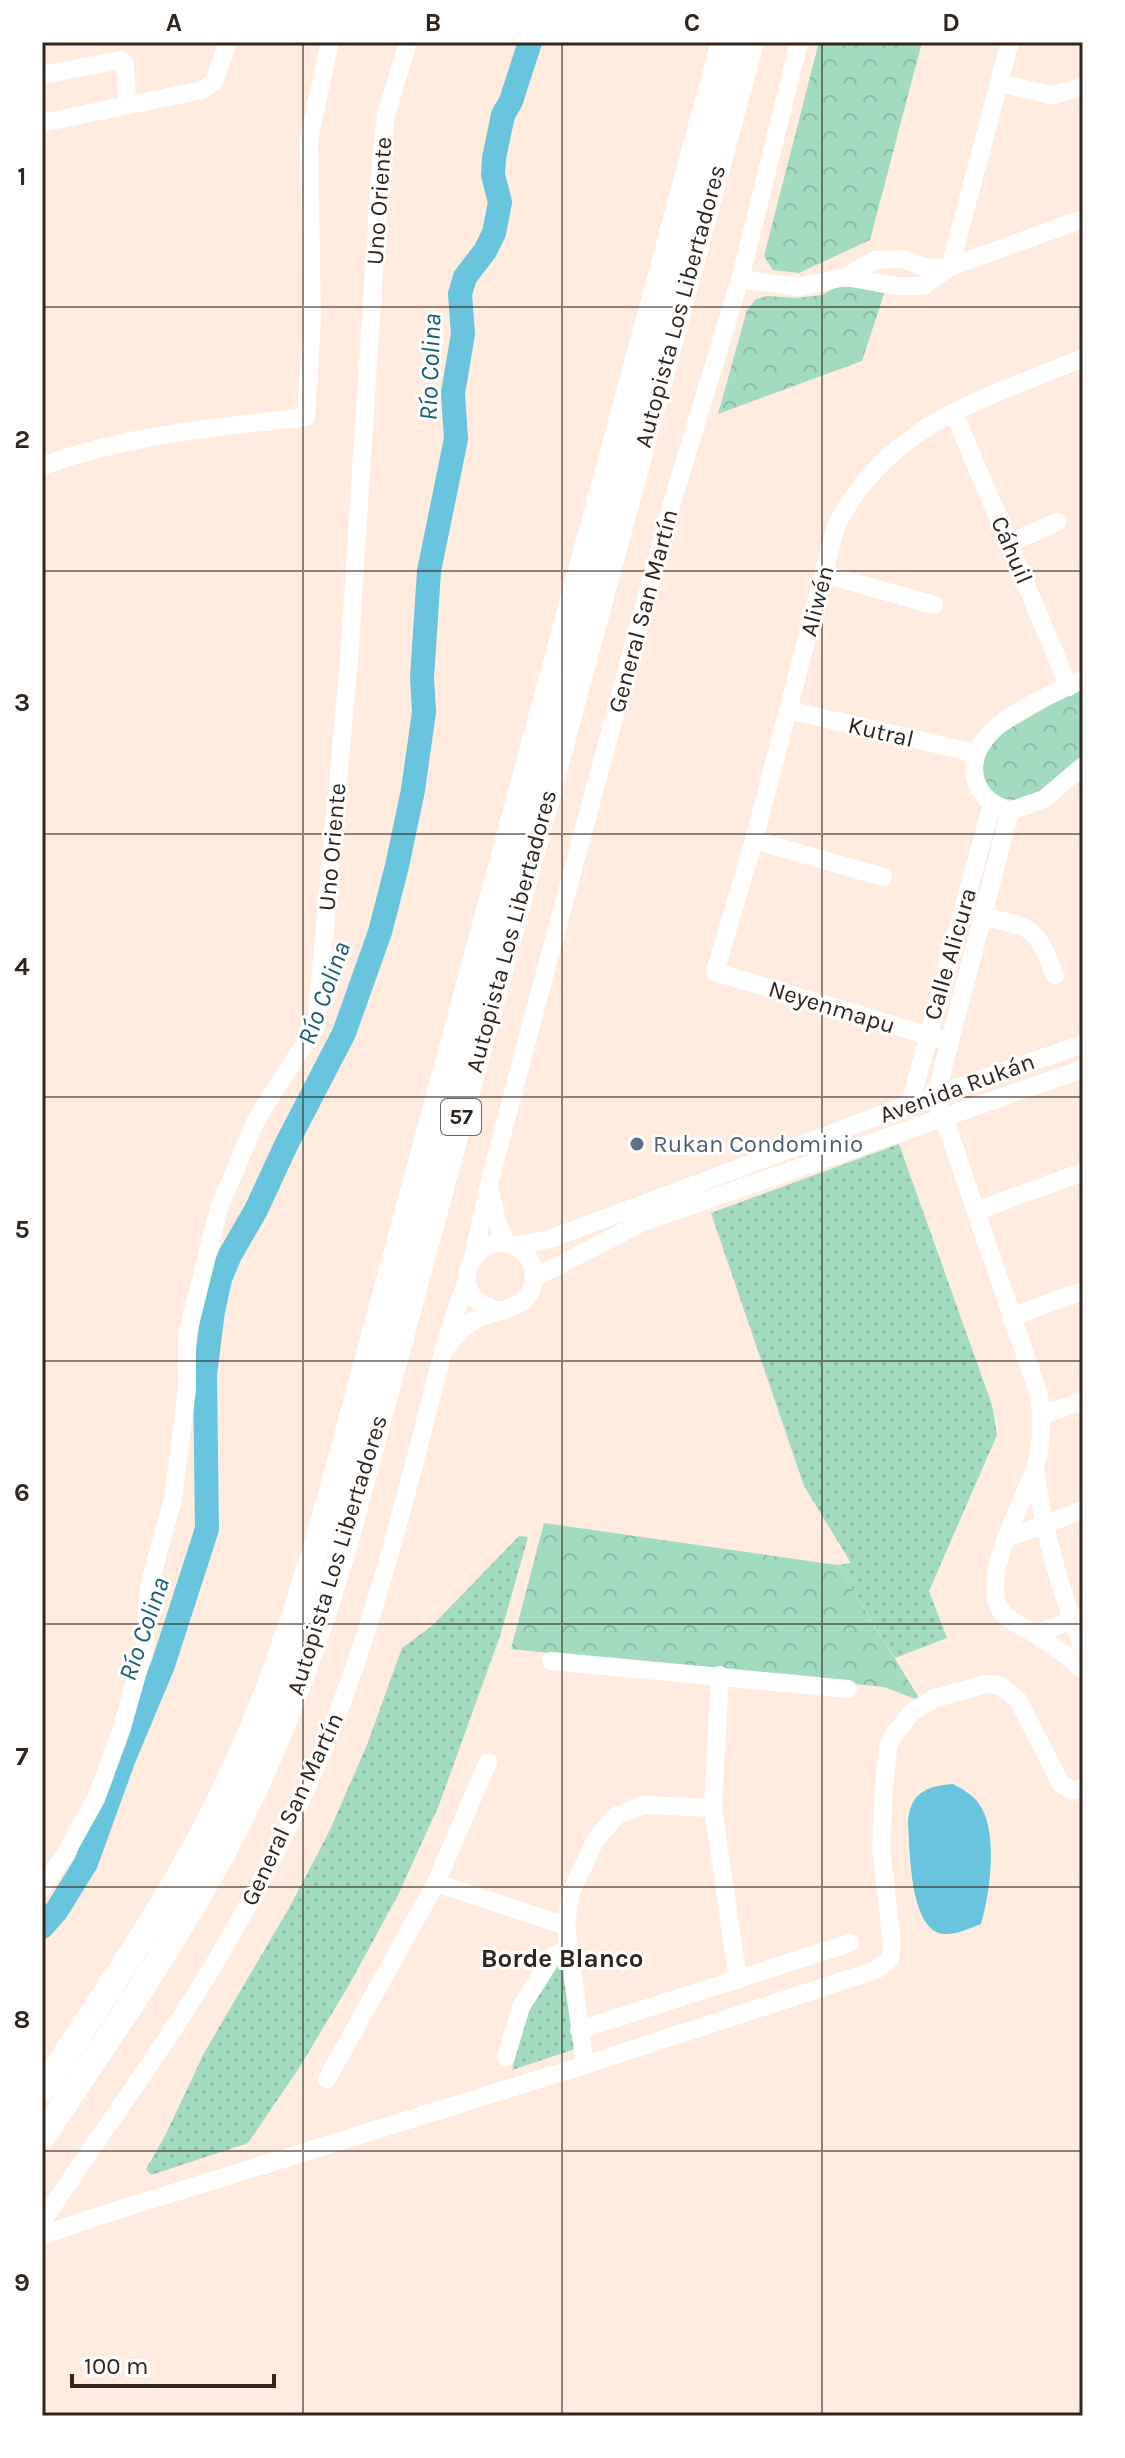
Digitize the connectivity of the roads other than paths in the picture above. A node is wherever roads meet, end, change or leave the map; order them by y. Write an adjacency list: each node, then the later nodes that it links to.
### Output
1 (228, 42): 11 (street)
2 (330, 42): 21 (street)
3 (408, 42): 73 (street, Uno Oriente)
4 (724, 42): 82 (highway, Autopista Los Libertadores / 57)
5 (751, 42): 83 (highway, Autopista Los Libertadores / 57)
6 (799, 42): 17 (street, General San Martín)
7 (1010, 42): 9 (street)
8 (42, 75): 11 (street)
9 (999, 83): 10 (street); 15 (street)
10 (1083, 87)
11 (127, 105): 12 (street)
12 (42, 123)
13 (1083, 219): 15 (street)
14 (903, 259): 15 (street); 16 (street); 18 (street)
15 (950, 267): 18 (street)
16 (845, 277): 17 (street); 18 (street)
17 (740, 279): 46 (street, General San Martín)
18 (896, 286)
19 (1083, 358): 20 (street, Aliwén)
20 (954, 413): 23 (street, Cáhuil); 24 (street, Aliwén)
21 (42, 466)
22 (1057, 522): 23 (street)
23 (1009, 543): 26 (street, Cáhuil)
24 (824, 574): 25 (street); 27 (street, Aliwén)
25 (934, 605)
26 (1076, 683): 28 (street)
27 (788, 710): 28 (street, Kutral); 32 (street, Aliwén)
28 (975, 753): 30 (street)
29 (1083, 766): 31 (street)
30 (992, 804): 31 (street); 37 (street, Calle Alicura)
31 (1010, 811): 34 (street, Calle Alicura)
32 (754, 840): 33 (street); 35 (street, Aliwén)
33 (883, 877)
34 (982, 916): 36 (street); 38 (street, Calle Alicura)
35 (715, 972): 37 (street, Neyenmapu)
36 (1055, 975)
37 (928, 1036): 38 (street, Neyenmapu); 42 (street, Calle Alicura)
38 (950, 1042): 41 (street, Calle Alicura)
39 (1083, 1044): 41 (street, Avenida Rukán)
40 (1083, 1069): 43 (street, Avenida Rukán)
41 (936, 1095): 42 (street, Avenida Rukán); 43 (street)
42 (910, 1104): 45 (street, Avenida Rukán)
43 (943, 1119): 45 (street, Avenida Rukán); 47 (street)
44 (1083, 1172): 47 (street)
45 (739, 1178): 48 (street, Avenida Rukán); 50 (street, Avenida Rukán)
46 (490, 1180): 48 (street, General San Martín); 49 (street, General San Martín)
47 (976, 1211): 54 (street)
48 (511, 1245): 49 (street); 50 (street)
49 (473, 1258): 51 (street)
50 (534, 1278): 53 (street)
51 (467, 1281): 53 (street); 55 (street, General San Martín)
52 (1083, 1291): 54 (street)
53 (497, 1310): 55 (street)
54 (1010, 1317): 57 (street)
55 (443, 1352): 84 (street, General San Martín)
56 (1083, 1401): 57 (street)
57 (1042, 1415): 58 (street)
58 (1035, 1467): 60 (street); 61 (street)
59 (1083, 1510): 60 (street)
60 (1043, 1524): 61 (street); 62 (street)
61 (1007, 1538): 63 (street)
62 (1077, 1618): 63 (street); 64 (street)
63 (1035, 1634): 66 (street)
64 (1083, 1648)
65 (551, 1661): 67 (street)
66 (1083, 1670)
67 (720, 1675): 68 (street); 71 (street)
68 (848, 1689)
69 (488, 1762): 72 (street)
70 (1083, 1788): 80 (street)
71 (713, 1808): 74 (street); 77 (street)
72 (436, 1883): 74 (street); 81 (street)
73 (42, 1888)
74 (566, 1926): 76 (street)
75 (850, 1943): 77 (street)
76 (568, 1950): 78 (street); 79 (street)
77 (738, 1980): 78 (street)
78 (579, 2030): 80 (street)
79 (506, 2057)
80 (585, 2065): 85 (street)
81 (327, 2079)
82 (42, 2090)
83 (42, 2137)
84 (61, 2193): 85 (street); 86 (street, General San Martín)
85 (92, 2218): 87 (street)
86 (42, 2222)
87 (42, 2236)

